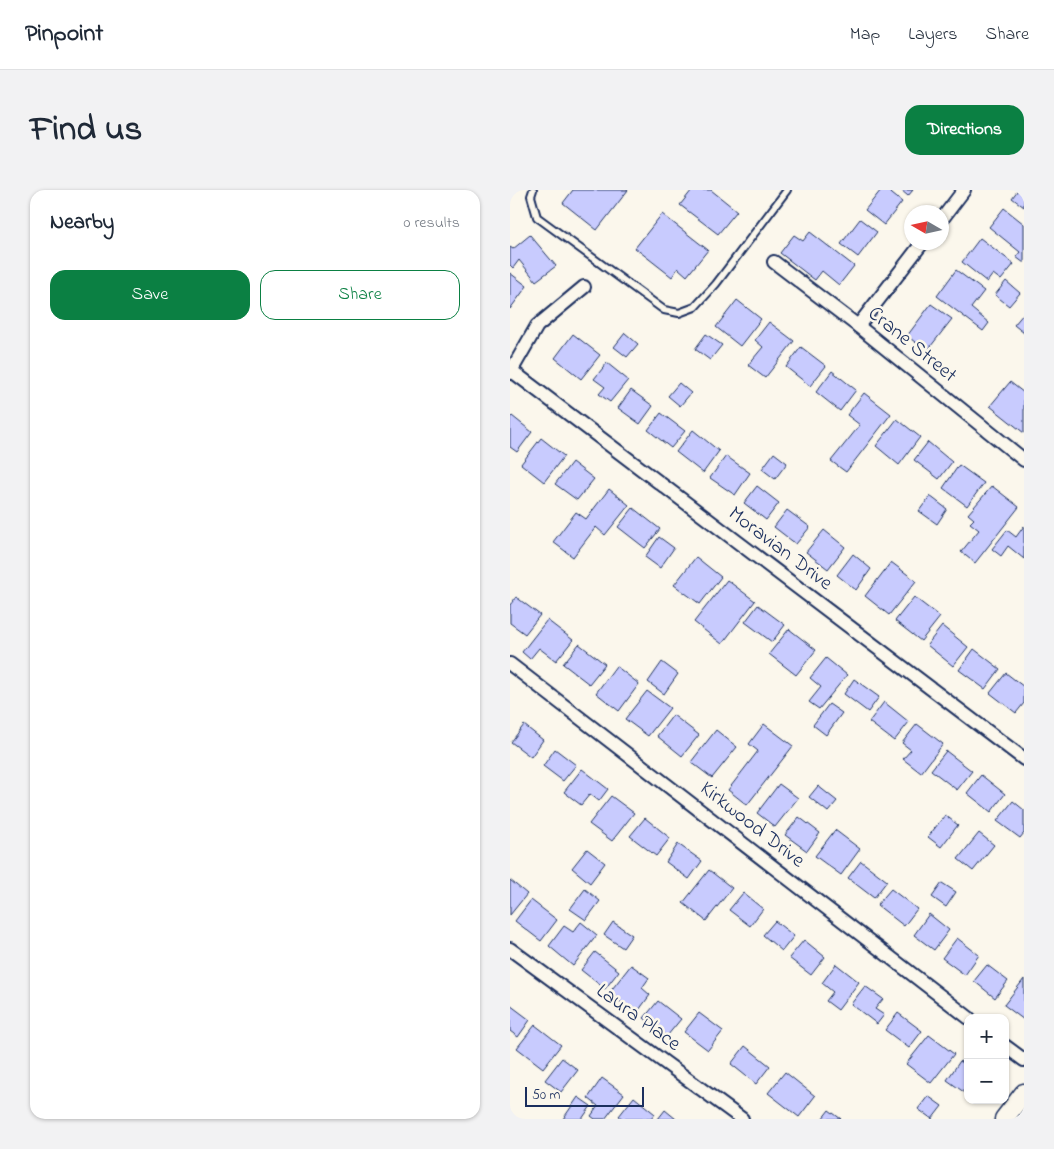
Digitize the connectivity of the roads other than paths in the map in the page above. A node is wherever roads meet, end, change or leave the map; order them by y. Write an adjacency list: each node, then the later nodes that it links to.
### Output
1 (533, 190): 2 (lane)
2 (787, 190)
3 (964, 190): 4 (street)
4 (949, 210)
5 (917, 250): 8 (street)
6 (774, 262): 8 (street, Crane Street)
7 (584, 288): 9 (street)
8 (858, 326): 10 (street, Crane Street)
9 (511, 372): 12 (street, Moravian Drive)
10 (1024, 460)
11 (510, 664): 14 (street, Kirkwood Drive)
12 (1024, 759)
13 (510, 949): 18 (street, Laura Place)
14 (964, 1014)
15 (1009, 1049): 16 (street)
16 (1024, 1060)
17 (1024, 1093): 19 (main road)
18 (742, 1119)
19 (1004, 1119)

